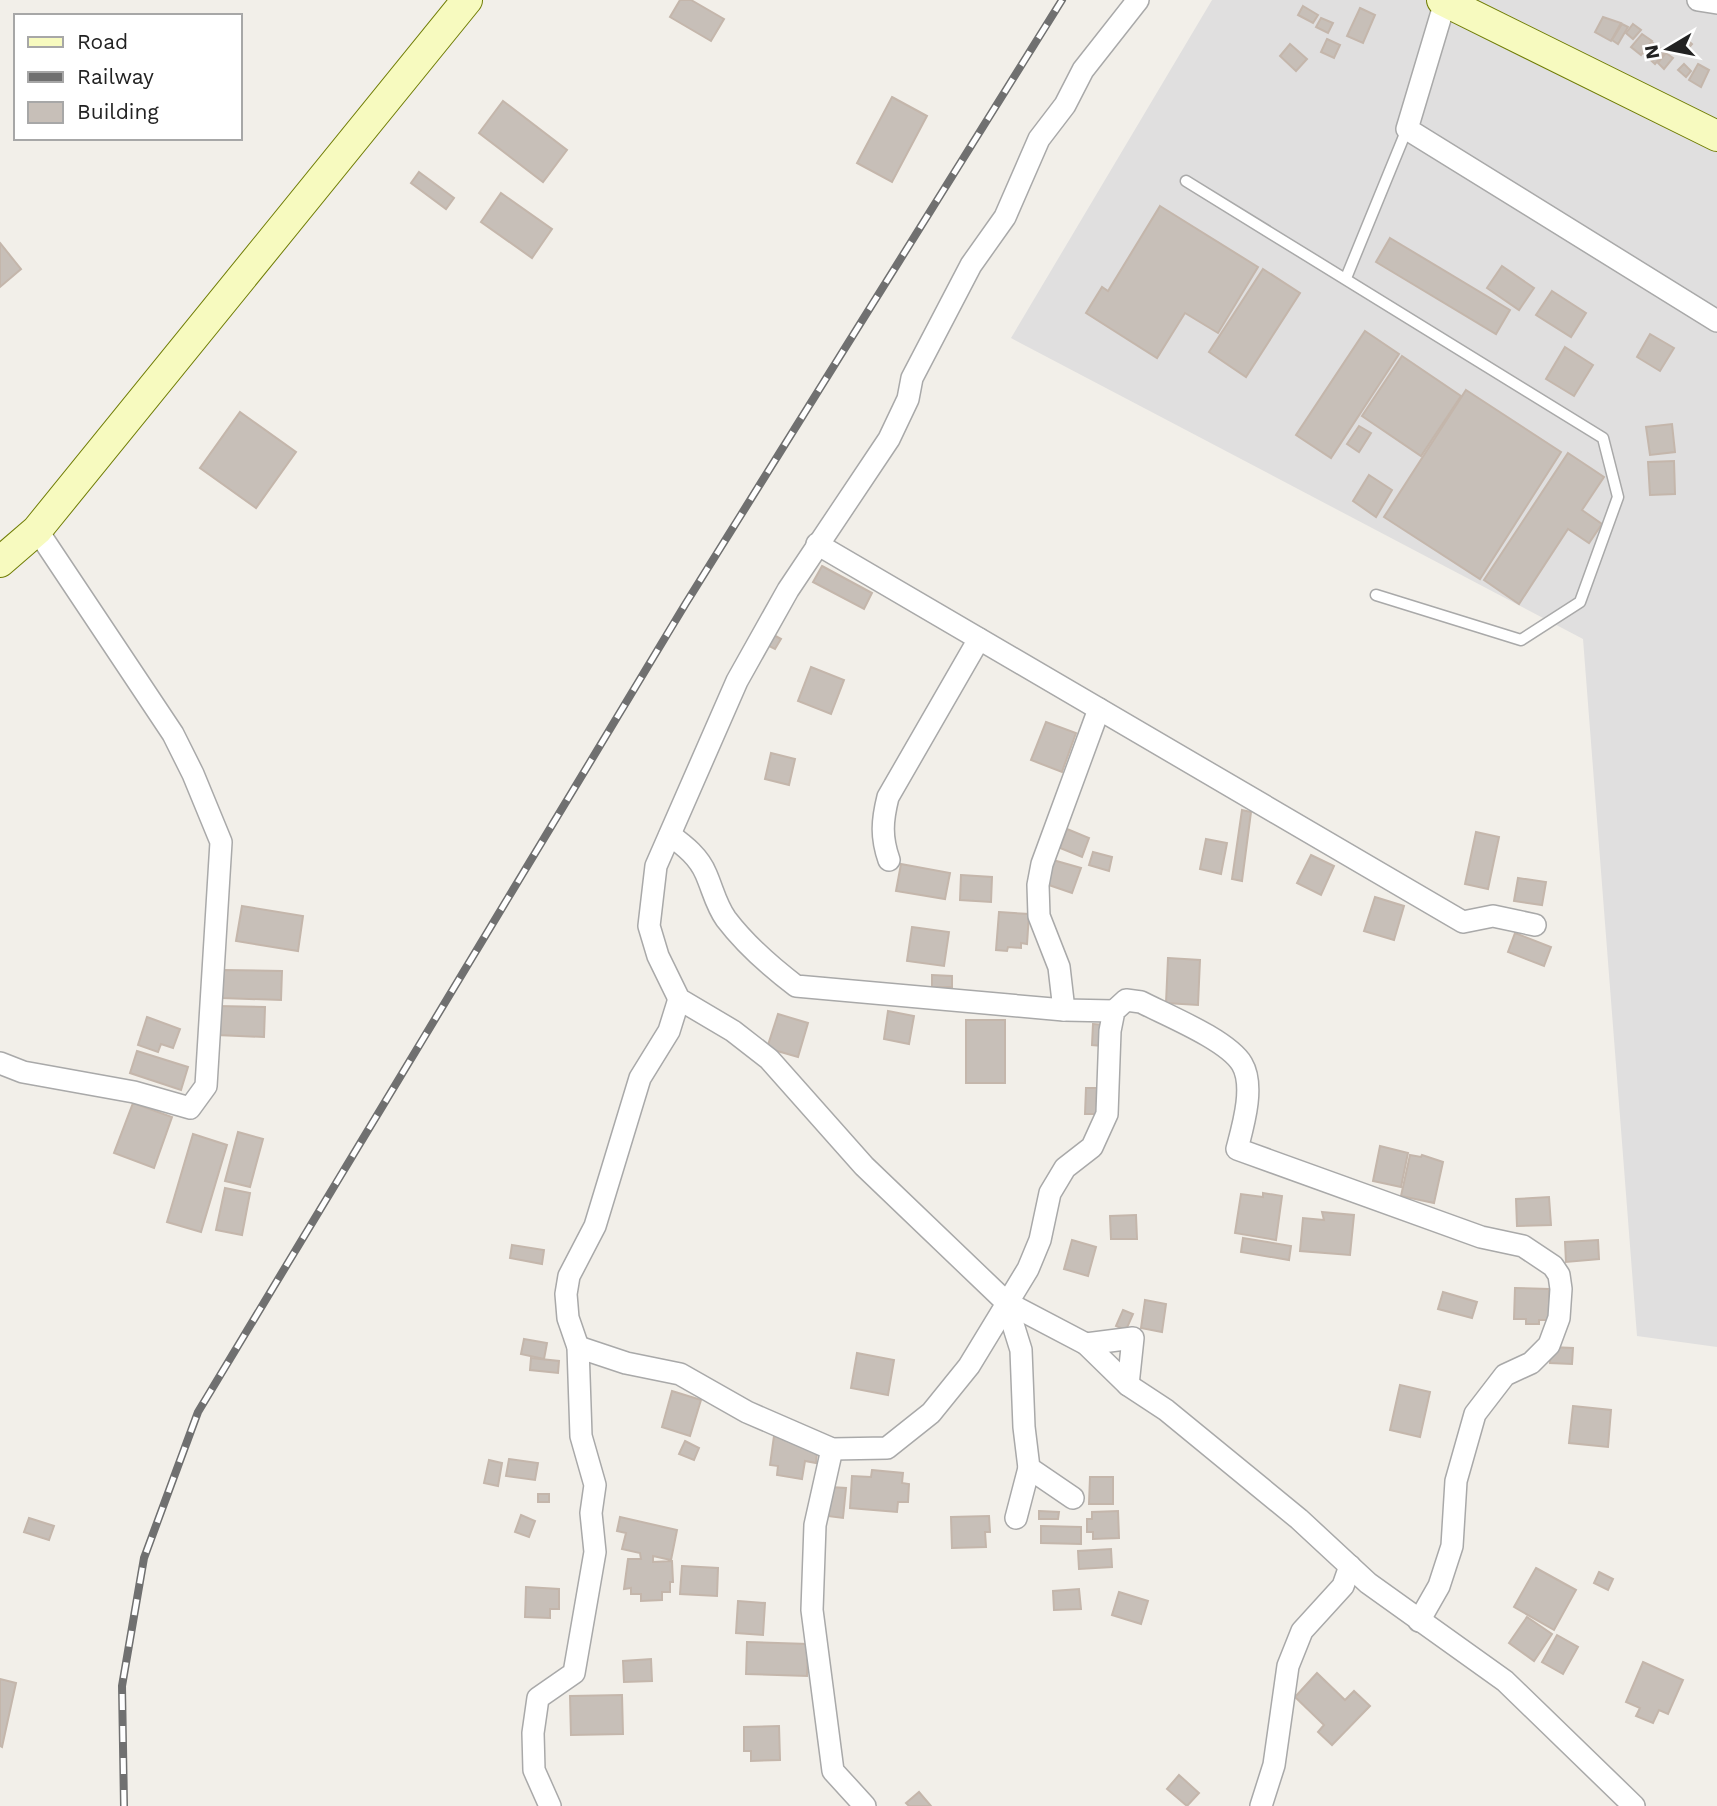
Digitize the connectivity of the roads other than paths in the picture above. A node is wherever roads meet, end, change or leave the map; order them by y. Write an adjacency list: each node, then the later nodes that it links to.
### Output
1 (467, 0): 11 (main road)
2 (1138, 0): 12 (street)
3 (1698, 0): 5 (street)
4 (1443, 1): 6 (street); 7 (main road)
5 (1717, 4)
6 (1407, 129): 9 (lane); 10 (street)
7 (1717, 136)
8 (1186, 181): 9 (lane)
9 (1346, 278): 14 (lane)
10 (1717, 321)
11 (37, 530): 13 (main road); 23 (street)
12 (817, 544): 15 (street); 17 (street)
13 (0, 562)
14 (1376, 595)
15 (979, 639): 16 (street); 18 (street)
16 (1099, 709): 19 (street); 21 (street)
17 (670, 835): 20 (street); 21 (street)
18 (889, 860)
19 (1535, 925)
20 (679, 999): 24 (street); 26 (street)
21 (1064, 1010): 22 (street)
22 (1114, 1011): 24 (street); 33 (street)
23 (0, 1063)
24 (1006, 1302): 25 (street); 28 (street); 29 (street)
25 (1086, 1344): 27 (street); 27 (street)
26 (578, 1348): 28 (street); 34 (street)
27 (1128, 1385): 32 (street)
28 (832, 1449): 35 (street)
29 (1029, 1468): 30 (street); 31 (street)
30 (1073, 1499)
31 (1016, 1518)
32 (1350, 1566): 33 (street); 36 (street)
33 (1419, 1621): 37 (street)
34 (550, 1806)
35 (864, 1806)
36 (1261, 1806)
37 (1634, 1806)

